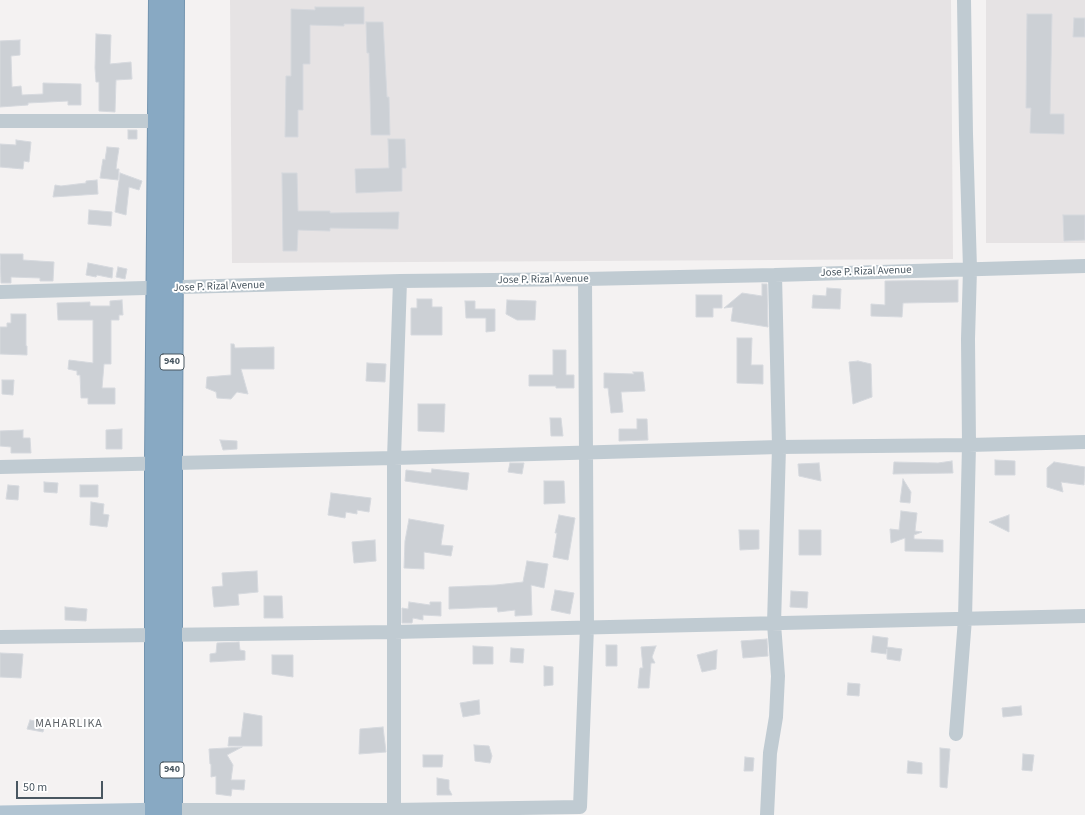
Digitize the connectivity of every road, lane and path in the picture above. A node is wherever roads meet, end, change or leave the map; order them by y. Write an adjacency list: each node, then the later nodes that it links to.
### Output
1 (159, 0): 5 (highway, 940)
2 (174, 0): 5 (highway, 940)
3 (964, 0): 7 (street)
4 (0, 121): 5 (street)
5 (165, 121): 11 (highway, 940)
6 (1085, 266): 7 (street, Jose P. Rizal Avenue)
7 (970, 269): 8 (street, Jose P. Rizal Avenue); 14 (street)
8 (775, 275): 9 (street, Jose P. Rizal Avenue); 15 (street)
9 (585, 279): 10 (street, Jose P. Rizal Avenue); 16 (street)
10 (400, 281): 11 (street, Jose P. Rizal Avenue); 17 (street)
11 (164, 288): 12 (street, Jose P. Rizal Avenue); 18 (highway, 940)
12 (0, 292)
13 (1085, 442): 14 (street)
14 (969, 445): 15 (street); 21 (street)
15 (779, 447): 16 (street); 22 (street)
16 (586, 452): 17 (street); 23 (street)
17 (394, 458): 18 (street); 24 (street)
18 (163, 462): 19 (street); 25 (highway, 940)
19 (0, 466)
20 (1085, 616): 21 (street)
21 (965, 619): 22 (street); 27 (street)
22 (774, 624): 23 (street); 31 (street)
23 (587, 627): 24 (street); 28 (street)
24 (394, 632): 25 (street); 28 (street)
25 (163, 635): 26 (street); 29 (highway, 940)
26 (0, 637)
27 (956, 734)
28 (394, 812): 29 (street)
29 (164, 813): 30 (main road)
30 (6, 814)
31 (767, 815)

